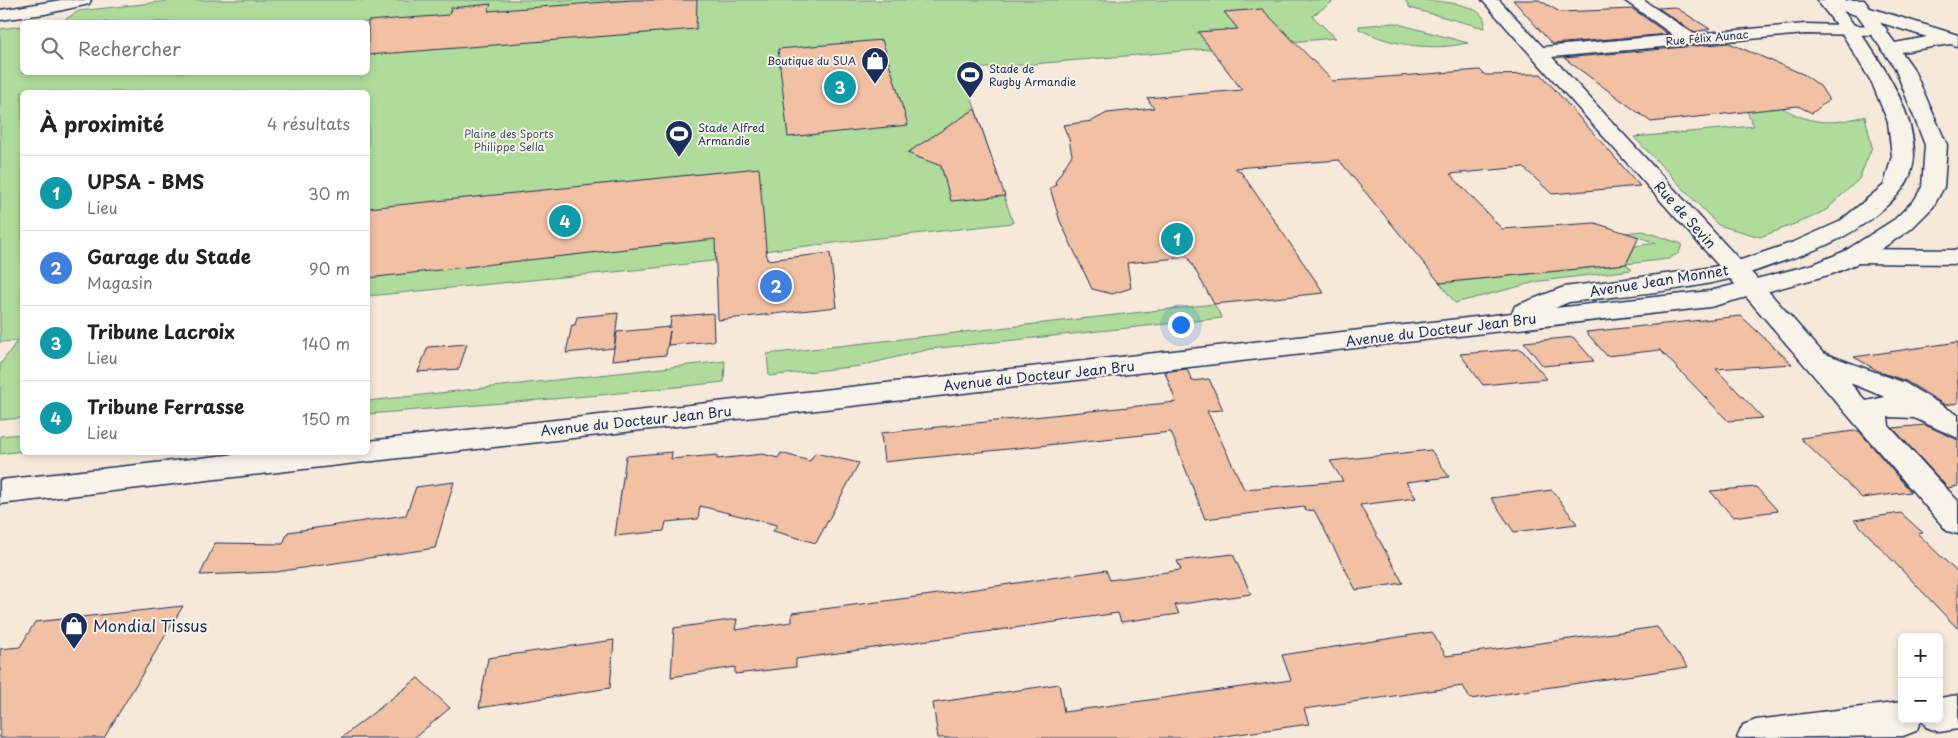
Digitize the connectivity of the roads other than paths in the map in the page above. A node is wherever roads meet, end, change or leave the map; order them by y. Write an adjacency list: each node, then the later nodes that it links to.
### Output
1 (82, 0): 6 (main road)
2 (1490, 0): 12 (main road, Rue de Sevin)
3 (1632, 0): 9 (main road)
4 (1826, 0): 5 (main road); 7 (main road, Avenue Jean Monnet)
5 (1860, 6): 8 (main road, Avenue Jean Monnet); 10 (main road)
6 (0, 15)
7 (1848, 28): 8 (main road, Rue Félix Aunac); 9 (main road, Rue Félix Aunac); 15 (main road, Avenue Jean Monnet)
8 (1878, 30): 11 (main road, Avenue Jean Monnet)
9 (1690, 40): 12 (main road, Rue Félix Aunac)
10 (1958, 42): 11 (main road)
11 (1890, 49): 13 (main road, Avenue Jean Monnet)
12 (1537, 53): 15 (main road, Rue de Sevin)
13 (1854, 256): 14 (main road); 15 (main road, Avenue Jean Monnet)
14 (1958, 257)
15 (1743, 278): 16 (main road, Avenue Jean Monnet); 17 (main road, Avenue Jean Monnet); 18 (main road, Rue de Sevin)
16 (1710, 299): 17 (main road, Avenue du Docteur Jean Bru)
17 (1498, 324): 21 (main road, Avenue du Docteur Jean Bru)
18 (1813, 360): 19 (main road); 20 (main road, Rue de Sevin)
19 (1948, 422): 20 (main road)
20 (1874, 429): 24 (main road, Rue de Sevin)
21 (370, 452)
22 (332, 455): 23 (main road)
23 (0, 492)
24 (1958, 522)
25 (1958, 712): 26 (main road)
26 (1943, 714)
27 (1898, 720): 28 (main road)
28 (1756, 738)

